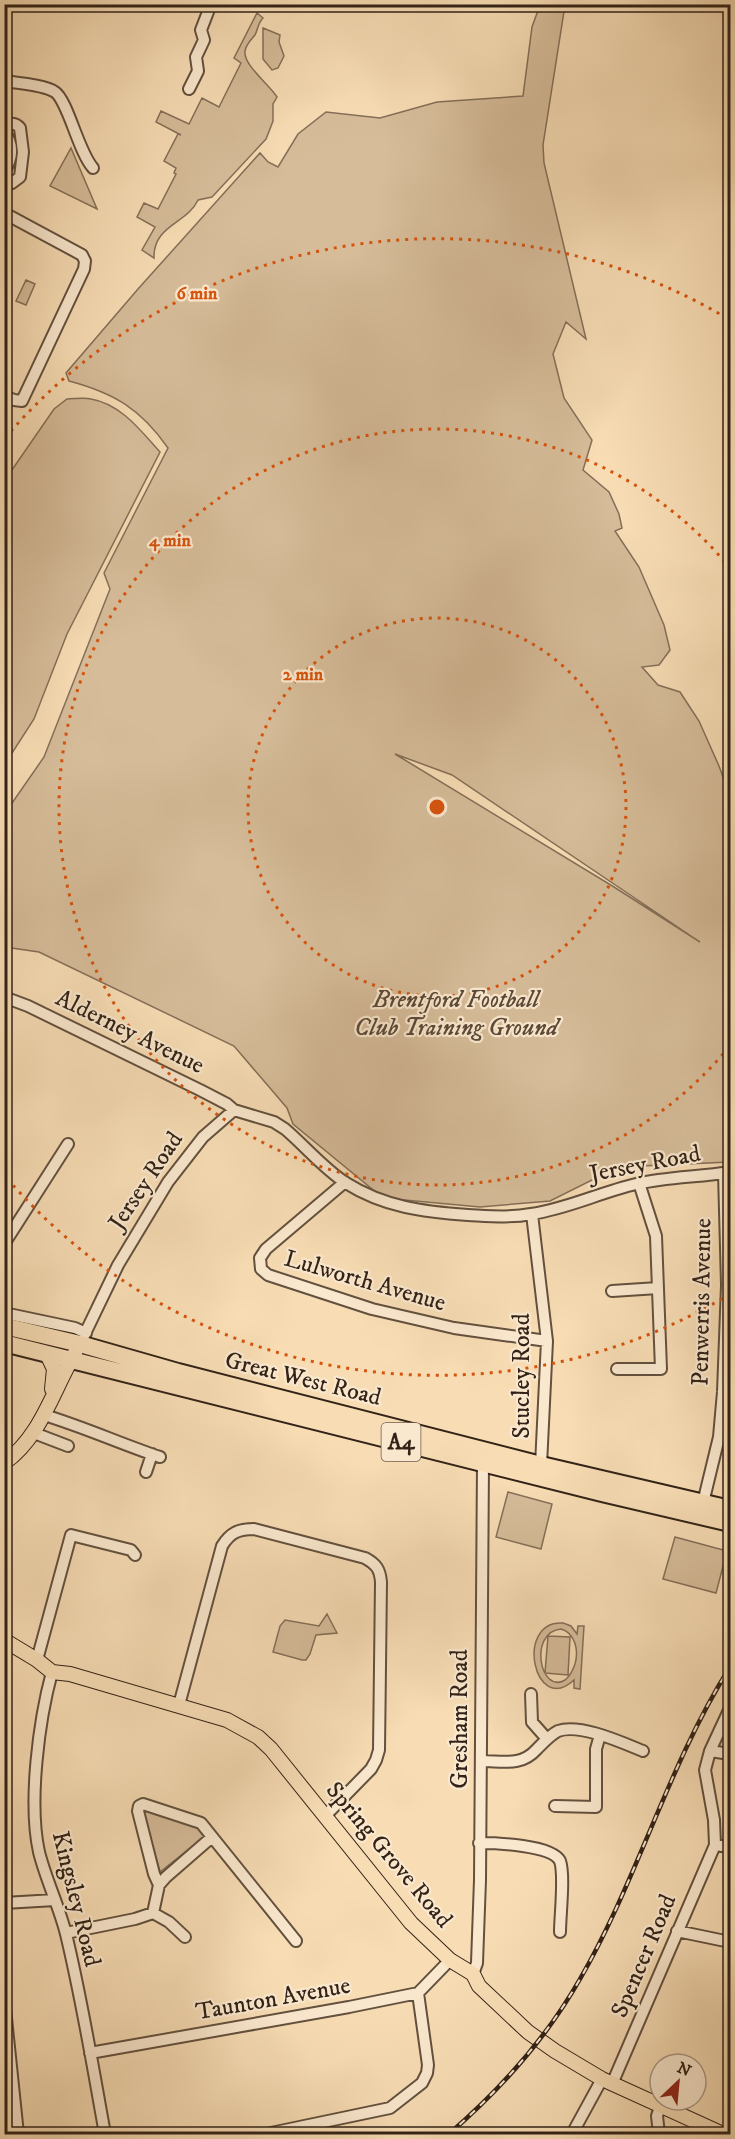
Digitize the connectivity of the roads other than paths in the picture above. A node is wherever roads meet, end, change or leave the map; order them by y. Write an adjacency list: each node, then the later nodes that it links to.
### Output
1 (211, 4): 3 (street)
2 (4, 81): 5 (street)
3 (189, 89)
4 (4, 129): 6 (street); 7 (street)
5 (93, 168)
6 (4, 171)
7 (4, 178)
8 (4, 213): 9 (street)
9 (4, 396)
10 (4, 997): 11 (street, Alderney Avenue)
11 (234, 1110): 14 (street, Jersey Road); 22 (street, Jersey Road)
12 (68, 1144): 17 (street)
13 (728, 1172): 15 (street, Jersey Road); 25 (street, Penwerris Avenue)
14 (345, 1182): 16 (street, Jersey Road); 21 (street, Lulworth Avenue)
15 (639, 1183): 16 (street, Jersey Road); 18 (street)
16 (532, 1214): 21 (street, Stucley Road)
17 (4, 1244)
18 (658, 1288): 19 (street); 24 (street)
19 (612, 1291)
20 (5, 1323): 22 (highway, Great West Road / A4); 23 (highway, Great West Road / A4)
21 (547, 1341): 32 (street, Stucley Road)
22 (78, 1348): 23 (highway, Great West Road / A4); 26 (main road, Jersey Road); 31 (highway, Great West Road / A4); 32 (highway, Great West Road / A4)
23 (47, 1354): 26 (main road)
24 (617, 1369)
25 (727, 1392): 34 (street, Penwerris Avenue)
26 (51, 1397): 27 (main road, Jersey Road)
27 (44, 1415): 28 (main road, Jersey Road); 33 (street)
28 (34, 1433): 29 (street); 30 (main road, Jersey Road)
29 (68, 1446)
30 (4, 1463)
31 (483, 1463): 36 (highway, Great West Road / A4); 49 (street, Gresham Road)
32 (541, 1465): 34 (highway, Great West Road / A4)
33 (146, 1472)
34 (703, 1503): 35 (highway, Great West Road / A4)
35 (730, 1509)
36 (730, 1523)
37 (135, 1555): 39 (street)
38 (4, 1640): 39 (main road, Spring Grove Road)
39 (37, 1660): 40 (main road, Spring Grove Road)
40 (52, 1672): 42 (main road, Spring Grove Road); 57 (street, Kingsley Road)
41 (531, 1694): 45 (street)
42 (179, 1705): 51 (main road, Spring Grove Road); 51 (street)
43 (730, 1708): 47 (street, Spencer Road)
44 (600, 1735): 45 (street); 46 (street); 50 (street)
45 (547, 1739): 49 (street)
46 (643, 1751)
47 (710, 1751): 48 (street); 54 (street, Spencer Road)
48 (730, 1754)
49 (481, 1761): 53 (street, Gresham Road)
50 (555, 1806)
51 (326, 1815): 66 (main road, Spring Grove Road)
52 (212, 1837): 56 (street); 56 (street); 64 (street)
53 (479, 1843): 61 (street); 67 (street, Gresham Road)
54 (715, 1845): 55 (street); 60 (street, Spencer Road)
55 (730, 1847)
56 (159, 1885): 59 (street)
57 (55, 1900): 58 (street); 62 (street, Kingsley Road)
58 (4, 1903)
59 (153, 1913): 62 (street); 63 (street)
60 (677, 1931): 65 (street); 71 (street, Spencer Road)
61 (560, 1932)
62 (66, 1933): 70 (street, Kingsley Road)
63 (185, 1937)
64 (296, 1941)
65 (730, 1942)
66 (450, 1960): 67 (main road, Spring Grove Road); 68 (street)
67 (473, 1974): 71 (main road, Spring Grove Road)
68 (418, 1993): 70 (street, Taunton Avenue); 77 (street)
69 (4, 1999): 75 (street)
70 (90, 2054): 76 (street, Kingsley Road)
71 (607, 2081): 72 (main road, Spring Grove Road); 78 (street, Spencer Road)
72 (648, 2101)
73 (658, 2112): 79 (street)
74 (672, 2112): 80 (main road, Spring Grove Road)
75 (18, 2134)
76 (105, 2134)
77 (266, 2134)
78 (572, 2134)
79 (659, 2134)
80 (723, 2134)

